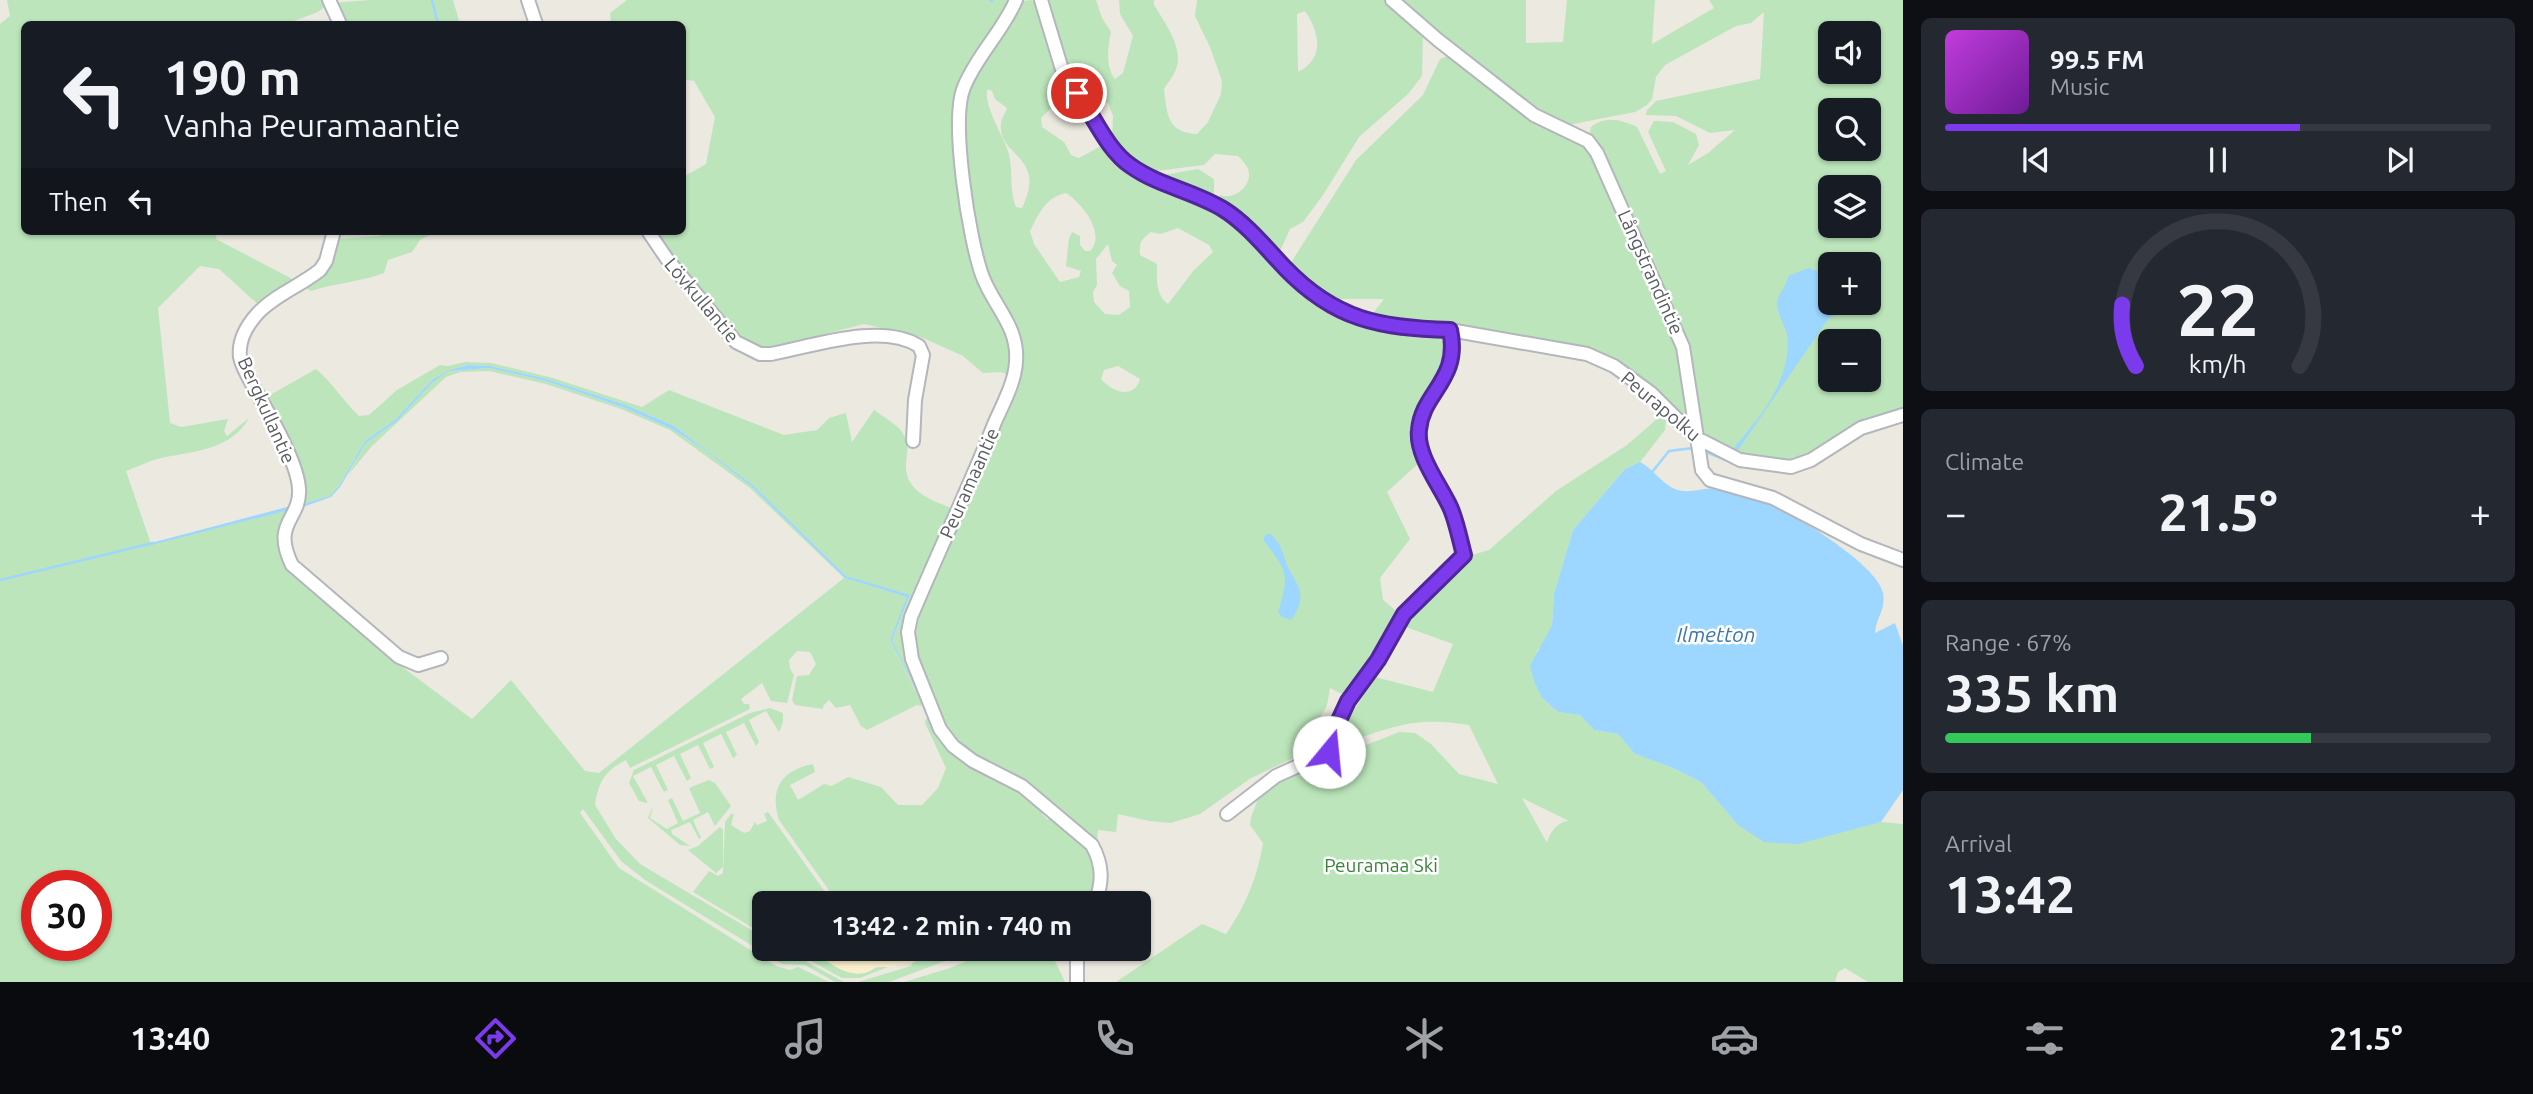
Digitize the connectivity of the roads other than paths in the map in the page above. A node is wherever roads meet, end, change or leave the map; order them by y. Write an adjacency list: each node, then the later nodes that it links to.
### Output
1 (330, 0): 6 (street)
2 (528, 0): 7 (street)
3 (1016, 0): 17 (street, Peuramaantie)
4 (1041, 0): 10 (street, Peurapolku)
5 (1392, 0): 12 (street, Långstrandintie)
6 (339, 21)
7 (535, 21)
8 (333, 235): 15 (street, Bergkullantie)
9 (651, 235): 13 (street, Lövkullantie)
10 (1450, 330): 12 (street, Peurapolku); 16 (street)
11 (1903, 415): 12 (street, Peurapolku)
12 (1695, 437): 14 (street, Långstrandintie)
13 (913, 441)
14 (1903, 560)
15 (442, 658)
16 (1227, 814)
17 (1098, 891)
18 (1077, 961): 19 (street)
19 (1077, 982)

